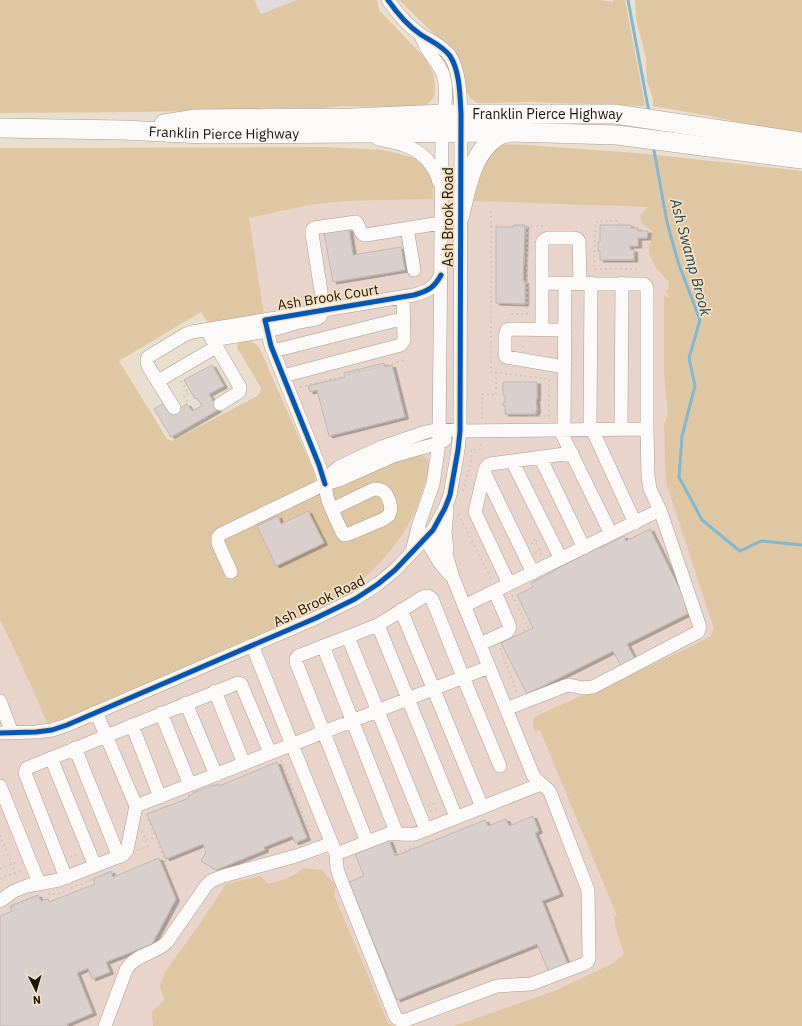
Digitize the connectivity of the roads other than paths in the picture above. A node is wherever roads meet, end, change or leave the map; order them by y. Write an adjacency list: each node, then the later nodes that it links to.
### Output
1 (388, 0): 2 (street, Ash Brook Road)
2 (455, 120): 4 (highway, Franklin Pierce Highway); 5 (highway, Franklin Pierce Highway); 6 (highway, Franklin Pierce Highway); 8 (highway, Franklin Pierce Highway); 11 (street, Ash Brook Road)
3 (0, 128): 4 (highway, Franklin Pierce Highway)
4 (123, 130): 7 (highway, Franklin Pierce Highway)
5 (442, 132): 7 (highway, Franklin Pierce Highway); 10 (street)
6 (510, 132): 9 (highway, Franklin Pierce Highway); 11 (highway)
7 (344, 133): 10 (street)
8 (802, 142)
9 (802, 159)
10 (441, 187): 12 (street)
11 (460, 215): 38 (street, Ash Brook Road)
12 (441, 223): 13 (street); 15 (street)
13 (407, 228): 14 (street); 21 (street)
14 (414, 270)
15 (441, 275): 20 (street, Ash Brook Court); 33 (street)
16 (542, 283): 17 (street); 18 (street); 24 (street)
17 (565, 283): 18 (street); 25 (street)
18 (585, 283): 19 (street); 34 (street)
19 (622, 283): 35 (street); 36 (street)
20 (403, 297): 21 (street, Ash Brook Court); 22 (street)
21 (322, 310): 23 (street, Ash Brook Court)
22 (403, 320): 27 (street); 29 (street)
23 (266, 325): 26 (street, Ash Brook Court); 27 (street)
24 (542, 329): 25 (street); 28 (street)
25 (565, 330): 28 (street)
26 (212, 339): 30 (street); 30 (street, Ash Brook Court); 31 (street)
27 (273, 351): 29 (street)
28 (565, 366): 37 (street)
29 (283, 376): 44 (street)
30 (158, 381): 32 (street)
31 (220, 404)
32 (179, 407)
33 (440, 429): 38 (street); 39 (street); 44 (street)
34 (591, 429): 35 (street); 37 (street); 48 (street)
35 (621, 429): 36 (street)
36 (647, 429): 47 (street)
37 (562, 430): 38 (street); 40 (street)
38 (460, 431): 39 (street); 45 (street, Ash Brook Road)
39 (439, 443): 44 (street); 49 (street)
40 (572, 453): 41 (street); 50 (street)
41 (540, 457): 42 (street); 51 (street)
42 (512, 461): 43 (street); 52 (street)
43 (484, 472): 55 (street); 57 (street)
44 (325, 484): 46 (street); 54 (street)
45 (450, 495): 49 (street, Ash Brook Road); 53 (street)
46 (332, 509)
47 (660, 510): 48 (street); 73 (street)
48 (635, 523): 50 (street)
49 (425, 532): 53 (street); 56 (street); 64 (street, Ash Brook Road)
50 (611, 534): 51 (street)
51 (584, 548): 52 (street)
52 (561, 559): 55 (street)
53 (449, 562): 56 (street)
54 (231, 572)
55 (533, 573): 57 (street)
56 (453, 578): 59 (street)
57 (510, 588): 58 (street)
58 (495, 592): 59 (street); 63 (street)
59 (464, 606): 63 (street)
60 (401, 610): 61 (street); 67 (street); 68 (street)
61 (378, 626): 62 (street); 70 (street)
62 (348, 637): 65 (street); 74 (street)
63 (480, 644): 66 (street)
64 (252, 645): 75 (street, Ash Brook Road); 82 (street)
65 (323, 646): 77 (street); 79 (street)
66 (489, 667): 67 (street); 73 (street)
67 (463, 677): 68 (street); 87 (street)
68 (433, 689): 70 (street); 93 (street)
69 (215, 691): 72 (street); 84 (street); 86 (street)
70 (408, 699): 74 (street); 95 (street)
71 (0, 701): 80 (street)
72 (186, 703): 76 (street); 88 (street)
73 (506, 709): 89 (street)
74 (378, 710): 77 (street); 96 (street)
75 (96, 712): 80 (street, Ash Brook Road); 81 (street)
76 (161, 713): 78 (street); 90 (street)
77 (352, 721): 79 (street); 97 (street)
78 (132, 725): 81 (street); 92 (street)
79 (323, 732): 82 (street); 98 (street)
80 (6, 733)
81 (106, 735): 83 (street); 94 (street)
82 (292, 744): 84 (street); 99 (street)
83 (75, 748): 85 (street); 100 (street)
84 (275, 756): 86 (street)
85 (51, 758): 101 (street); 102 (street)
86 (244, 764): 88 (street)
87 (500, 766)
88 (216, 775): 90 (street)
89 (541, 784): 93 (street); 99 (street)
90 (190, 785): 92 (street)
91 (0, 786): 103 (street)
92 (160, 797): 94 (street)
93 (482, 807): 95 (street)
94 (144, 812): 100 (street)
95 (456, 817): 96 (street)
96 (426, 830): 97 (street)
97 (397, 834): 98 (street)
98 (367, 842): 99 (street)
99 (334, 848): 105 (street)
100 (119, 857): 101 (street)
101 (95, 866): 102 (street)
102 (66, 878): 103 (street)
103 (42, 891): 104 (street)
104 (4, 898)
105 (105, 1026)

